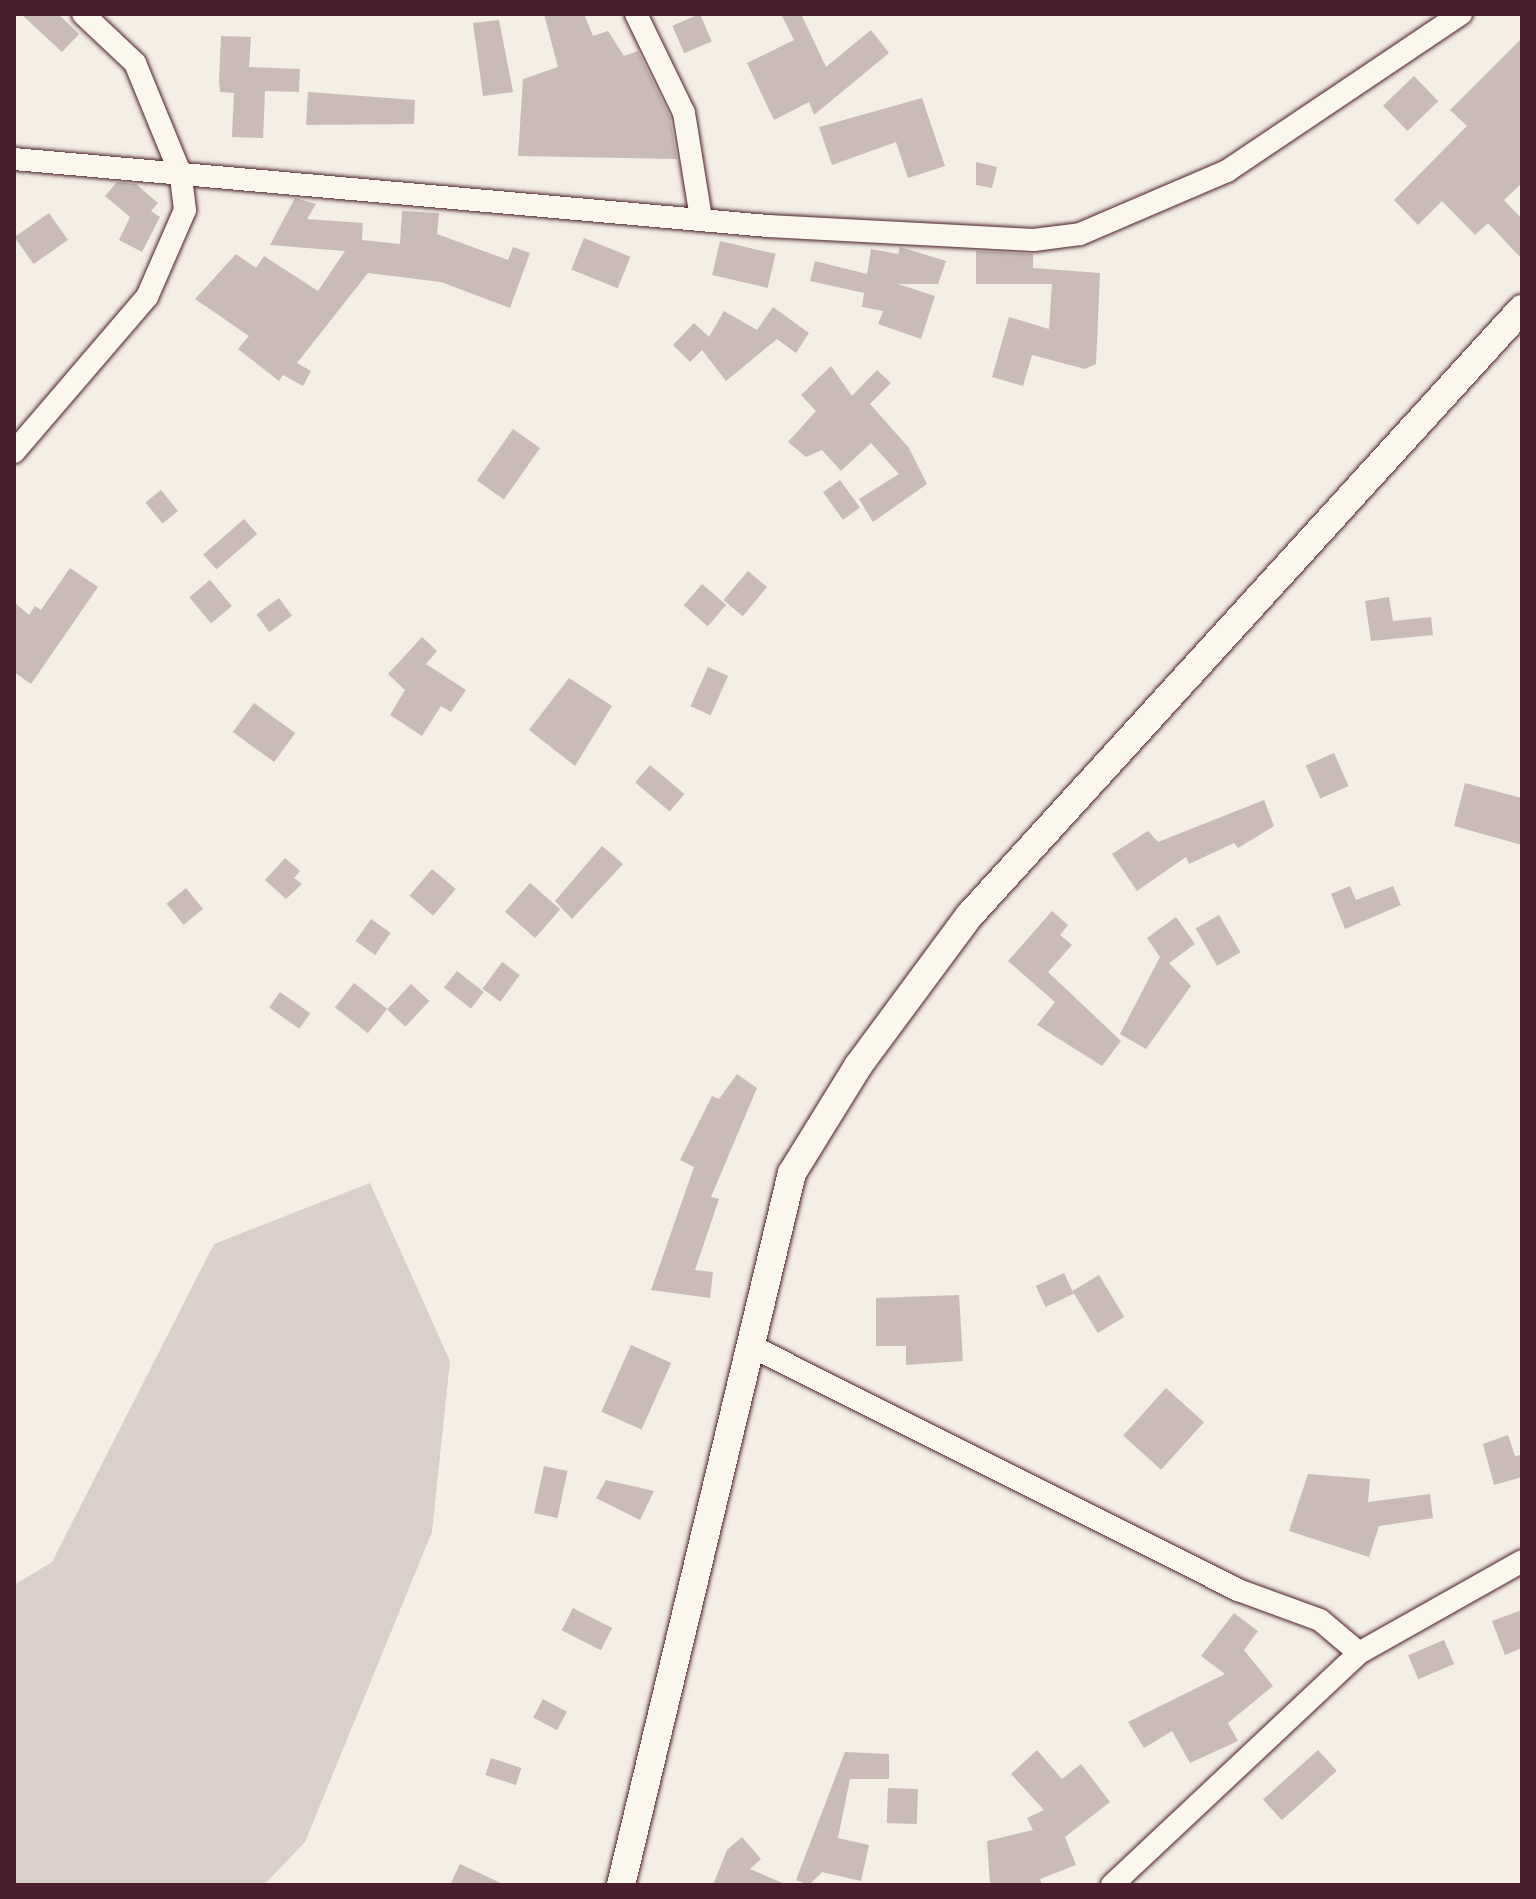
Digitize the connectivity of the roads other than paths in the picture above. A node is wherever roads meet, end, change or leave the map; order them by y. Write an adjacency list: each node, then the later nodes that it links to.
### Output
1 (83, 14): 5 (street)
2 (636, 14): 6 (street)
3 (1461, 14): 6 (street)
4 (14, 159): 5 (street)
5 (181, 175): 6 (street); 8 (street)
6 (701, 218)
7 (1522, 309): 9 (street)
8 (14, 452)
9 (749, 1345): 11 (street); 12 (street)
10 (1522, 1561): 11 (street)
11 (1359, 1653): 13 (street)
12 (621, 1885)
13 (1112, 1885)

